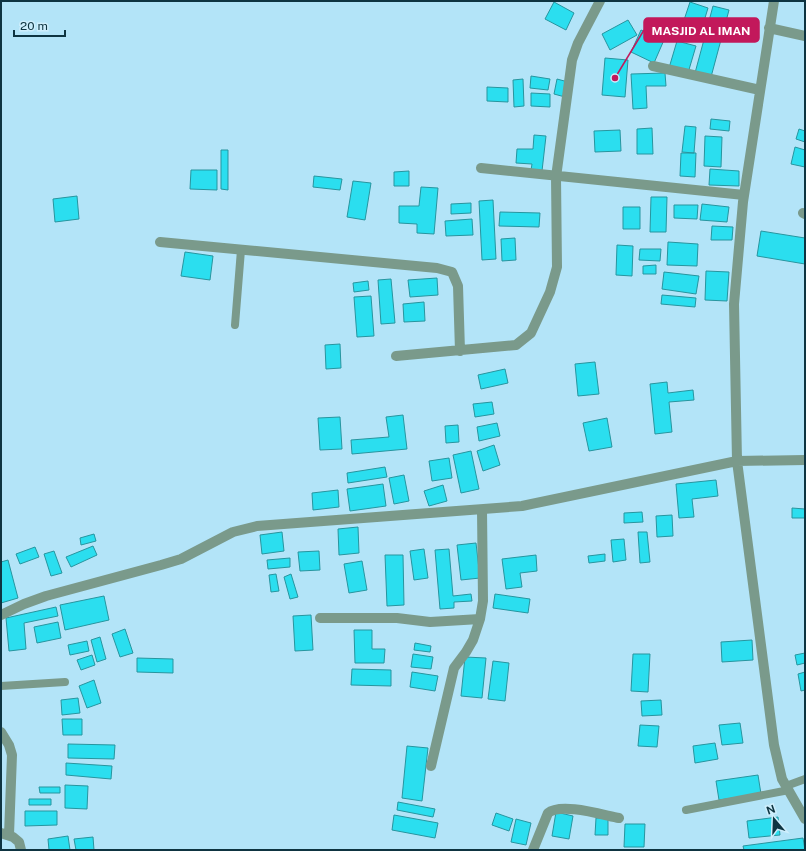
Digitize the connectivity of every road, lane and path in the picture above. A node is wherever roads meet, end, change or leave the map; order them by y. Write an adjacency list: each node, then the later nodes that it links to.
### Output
1 (600, 1): 8 (street)
2 (774, 1): 3 (street)
3 (770, 28): 4 (street); 6 (street)
4 (805, 36)
5 (653, 66): 6 (street)
6 (760, 90): 9 (street)
7 (481, 168): 8 (street)
8 (556, 177): 9 (street); 13 (street)
9 (744, 195): 16 (street)
10 (160, 242): 11 (street)
11 (241, 250): 12 (lane); 13 (street)
12 (235, 325)
13 (460, 351): 14 (street)
14 (396, 356)
15 (805, 460): 16 (street)
16 (737, 461): 17 (street); 26 (street)
17 (482, 510): 18 (street); 20 (street)
18 (1, 615)
19 (320, 618): 20 (street)
20 (480, 619): 24 (street)
21 (65, 682): 22 (lane)
22 (1, 686)
23 (1, 732): 30 (street)
24 (431, 766)
25 (805, 779): 26 (lane)
26 (787, 788): 27 (lane); 29 (street)
27 (686, 810)
28 (619, 818): 32 (street)
29 (805, 819)
30 (5, 834): 31 (street)
31 (21, 850)
32 (533, 850)

